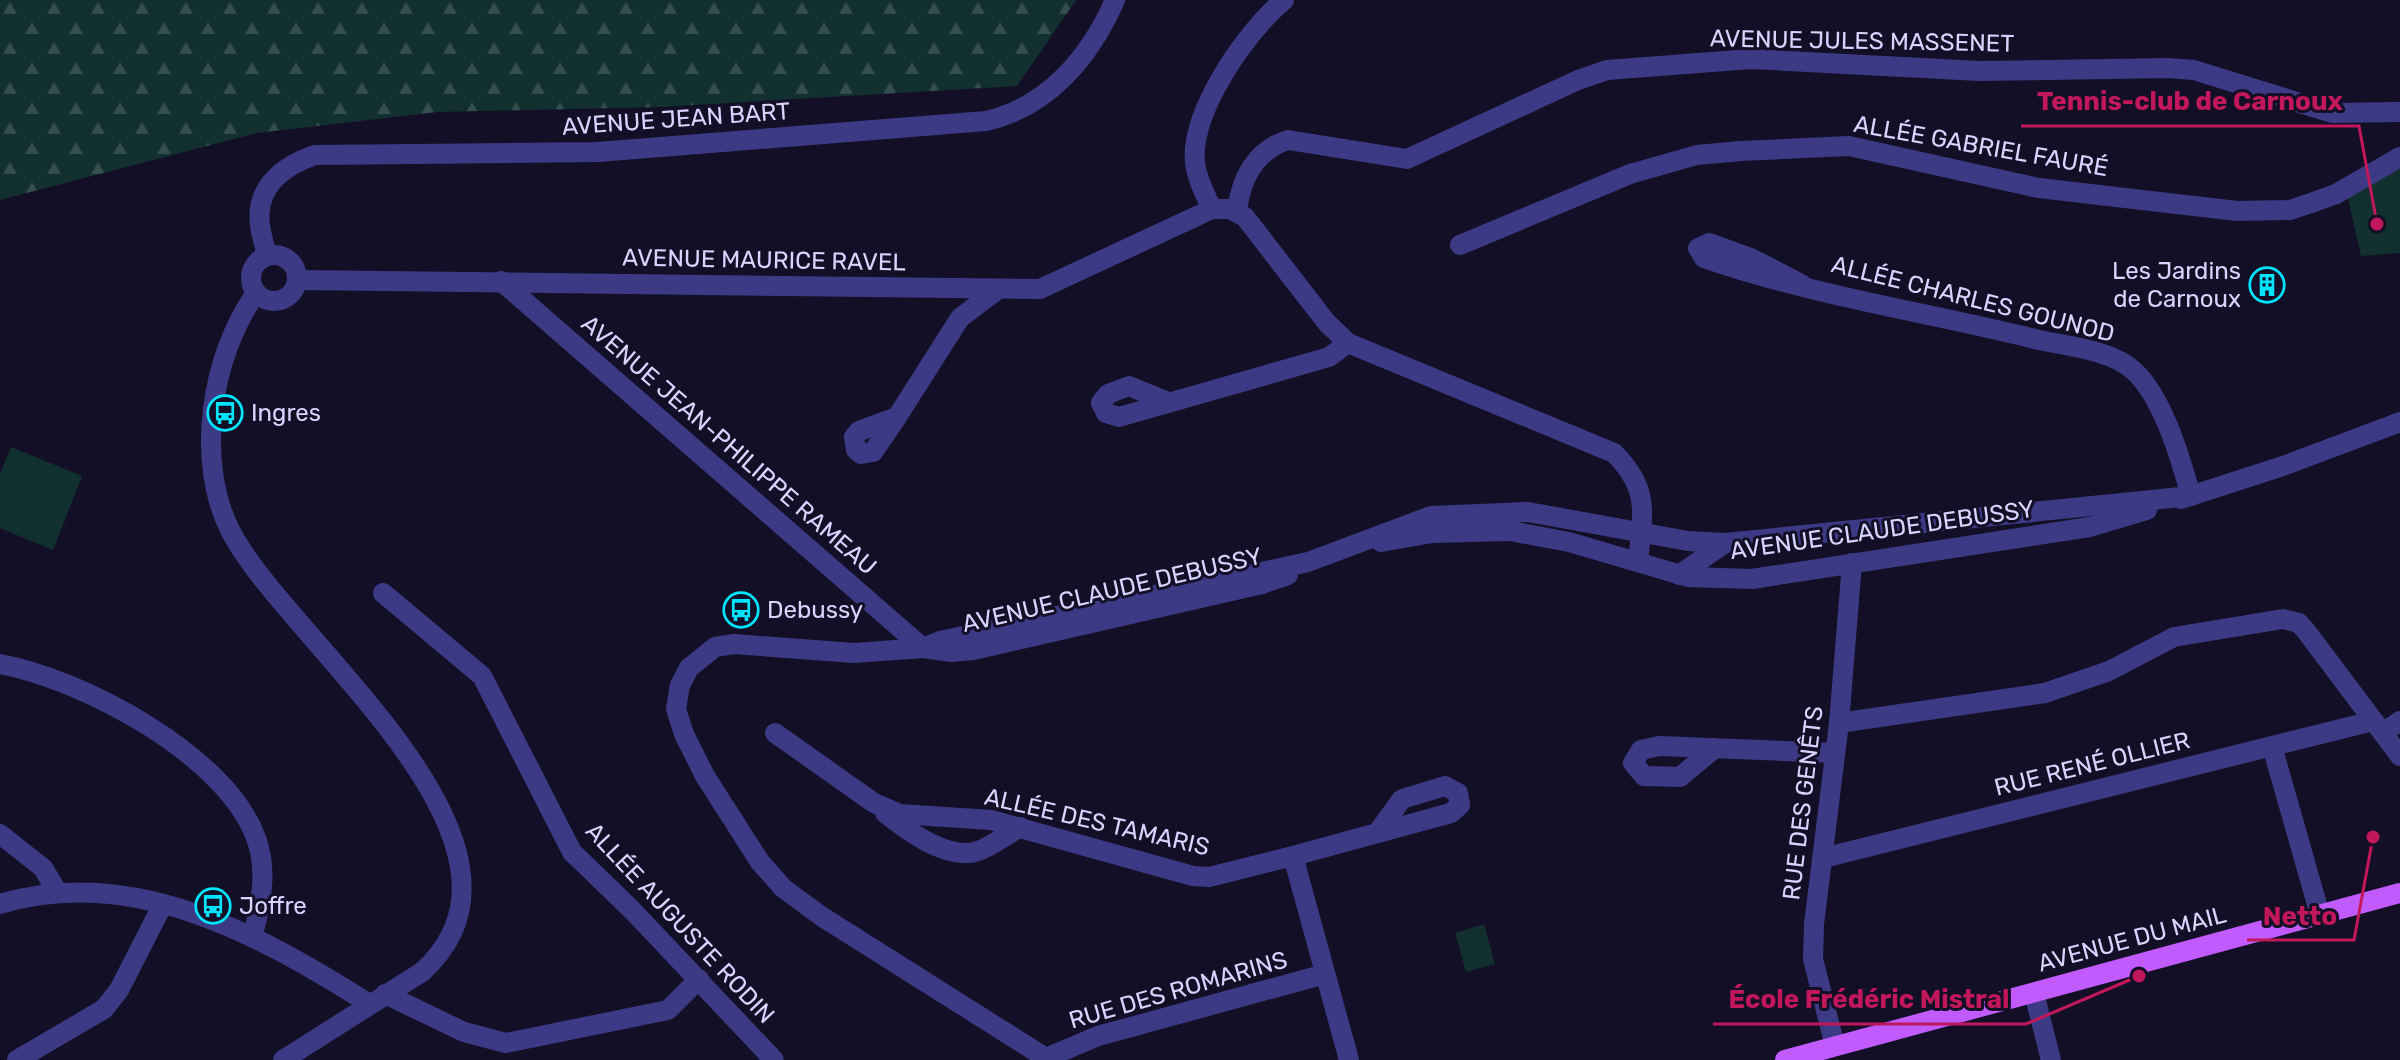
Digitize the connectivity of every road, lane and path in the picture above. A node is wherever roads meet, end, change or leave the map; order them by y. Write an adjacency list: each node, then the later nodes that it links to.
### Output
1 (1115, 0): 8 (street, AVENUE JEAN BART)
2 (1284, 0): 5 (street)
3 (2400, 112): 6 (street, AVENUE JULES MASSENET)
4 (2400, 157): 7 (street, ALLÉE GABRIEL FAURÉ)
5 (1212, 209): 6 (street); 13 (street, AVENUE MAURICE RAVEL)
6 (1237, 211): 16 (street)
7 (1460, 245)
8 (267, 256): 9 (street); 14 (street)
9 (297, 280): 10 (street, AVENUE MAURICE RAVEL); 14 (street)
10 (501, 281): 12 (street, AVENUE MAURICE RAVEL); 29 (street, AVENUE JEAN-PHILIPPE RAMEAU)
11 (1803, 285): 20 (street, ALLÉE CHARLES GOUNOD)
12 (943, 290): 13 (street, AVENUE MAURICE RAVEL); 15 (street)
13 (997, 290): 15 (street)
14 (256, 293): 53 (street)
15 (960, 318): 18 (street)
16 (1348, 343): 17 (street); 22 (street)
17 (1168, 402)
18 (897, 417)
19 (2400, 422): 20 (street, AVENUE CLAUDE DEBUSSY)
20 (2191, 496): 21 (street, AVENUE CLAUDE DEBUSSY)
21 (2090, 517): 23 (street, AVENUE CLAUDE DEBUSSY); 26 (street, AVENUE CLAUDE DEBUSSY)
22 (1640, 532): 23 (street, AVENUE CLAUDE DEBUSSY); 24 (street, AVENUE CLAUDE DEBUSSY); 25 (street)
23 (1725, 543): 27 (street)
24 (1348, 548): 25 (street, AVENUE CLAUDE DEBUSSY); 29 (street, AVENUE CLAUDE DEBUSSY)
25 (1638, 561): 27 (street, AVENUE CLAUDE DEBUSSY)
26 (1852, 563): 27 (street, AVENUE CLAUDE DEBUSSY); 31 (street, RUE DES GENÊTS)
27 (1679, 575)
28 (383, 593): 51 (street, ALLÉE AUGUSTE RODIN)
29 (923, 648): 55 (street, AVENUE CLAUDE DEBUSSY)
30 (0, 664): 49 (street)
31 (1839, 723): 32 (street); 36 (street, RUE DES GENÊTS)
32 (2385, 725): 34 (street, RUE RENÉ OLLIER); 37 (street)
33 (775, 733): 38 (street, ALLÉE DES TAMARIS)
34 (2272, 746): 43 (street, RUE RENÉ OLLIER); 48 (street)
35 (1715, 748): 36 (street)
36 (1835, 753): 43 (street, RUE DES GENÊTS)
37 (2400, 756)
38 (874, 803): 39 (street, ALLÉE DES TAMARIS); 39 (street)
39 (1020, 827): 42 (street, ALLÉE DES TAMARIS)
40 (1378, 832): 42 (street, ALLÉE DES TAMARIS)
41 (0, 834): 44 (street)
42 (1293, 856): 50 (street)
43 (1823, 858): 54 (street, RUE DES GENÊTS)
44 (58, 893): 46 (street); 47 (street)
45 (2400, 893): 48 (main road, AVENUE DU MAIL)
46 (0, 904)
47 (163, 904): 49 (street); 56 (street)
48 (2320, 915): 52 (main road, AVENUE DU MAIL)
49 (253, 935): 53 (street)
50 (1325, 974): 55 (street, RUE DES ROMARINS); 59 (street)
51 (699, 979): 53 (street); 58 (street, ALLÉE AUGUSTE RODIN)
52 (2034, 993): 54 (main road, AVENUE DU MAIL); 61 (street)
53 (377, 999): 57 (street)
54 (1835, 1046): 60 (main road, AVENUE DU MAIL)
55 (1047, 1059)
56 (17, 1060)
57 (283, 1060)
58 (774, 1060)
59 (1349, 1060)
60 (1785, 1060)
61 (2051, 1060)

